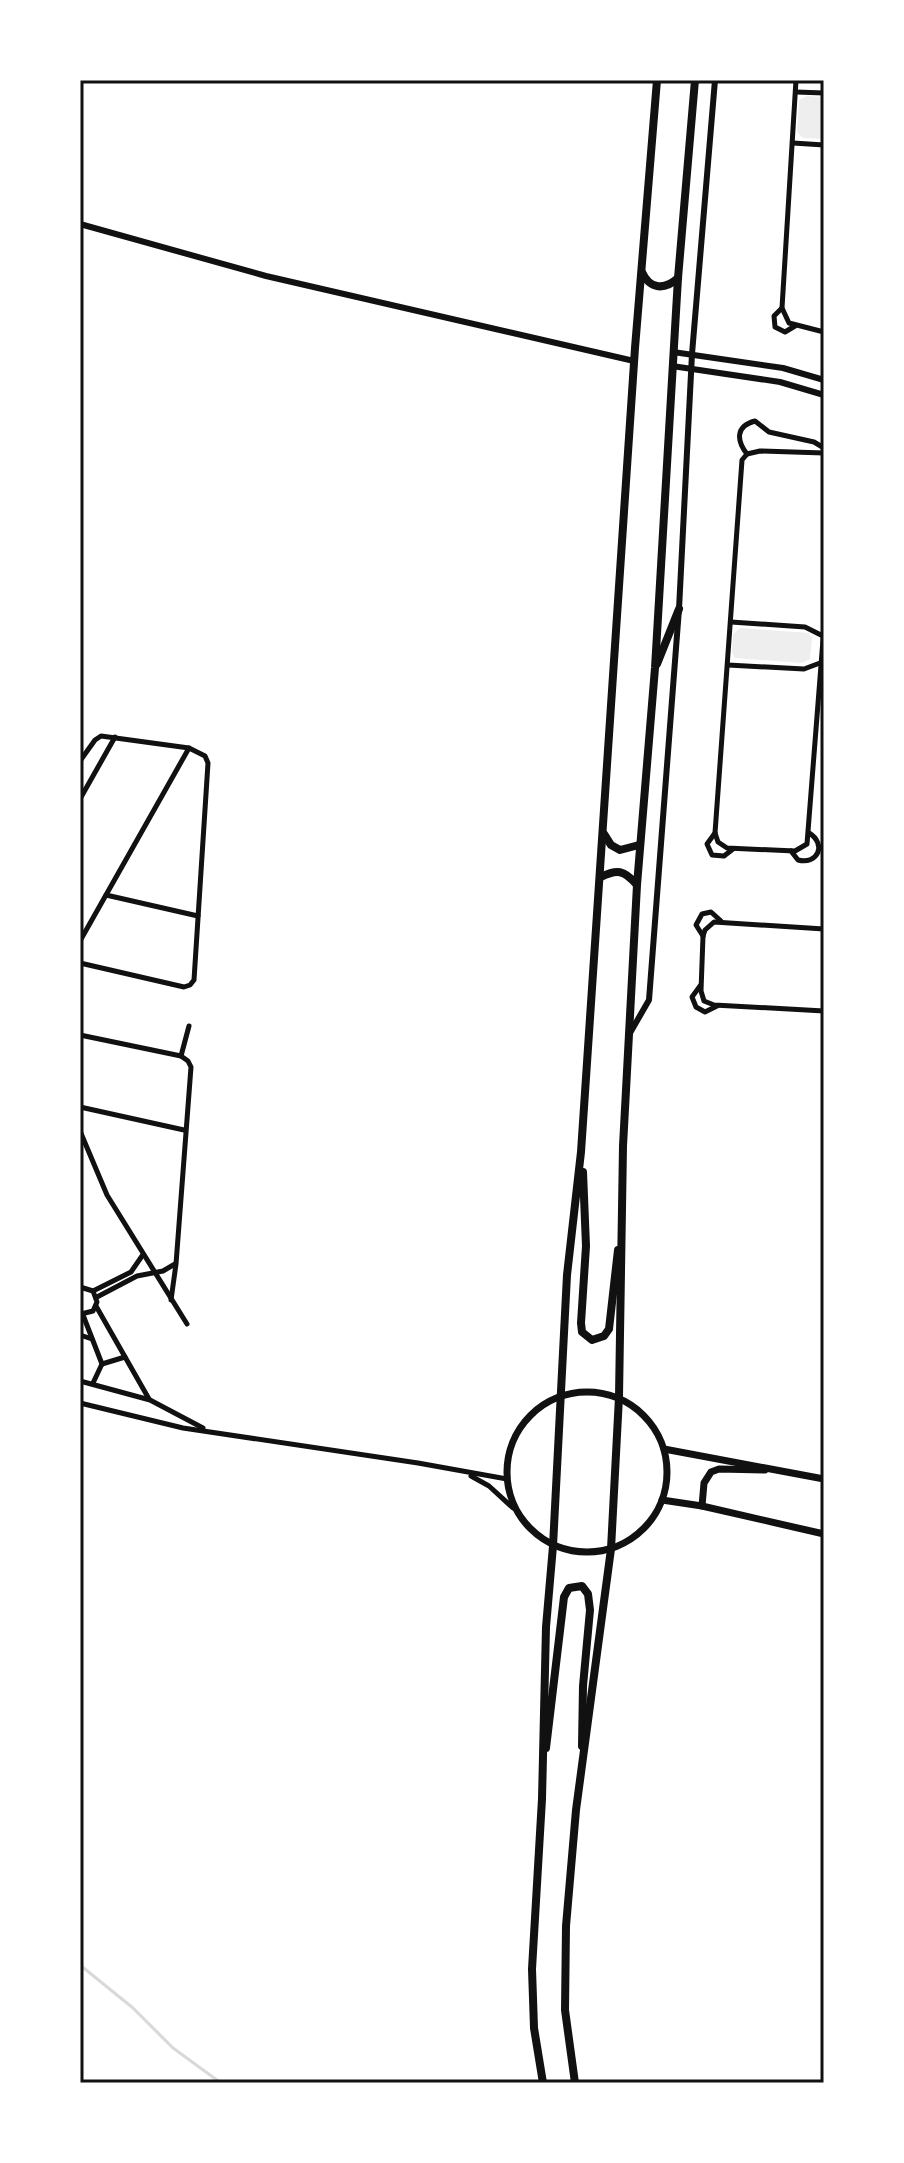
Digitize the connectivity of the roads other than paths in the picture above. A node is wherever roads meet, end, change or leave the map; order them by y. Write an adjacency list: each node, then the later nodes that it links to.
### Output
1 (657, 80): 10 (main road)
2 (695, 80): 11 (main road)
3 (715, 80): 16 (street)
4 (796, 80): 5 (street)
5 (796, 92): 6 (street); 7 (street)
6 (824, 93)
7 (793, 143): 8 (street); 12 (street)
8 (824, 145)
9 (80, 224): 17 (street)
10 (642, 272): 11 (main road); 17 (main road)
11 (678, 278): 15 (main road)
12 (782, 308): 13 (street); 13 (street)
13 (795, 326): 14 (street)
14 (824, 332)
15 (673, 352): 16 (street); 18 (main road)
16 (692, 354): 19 (street); 20 (street)
17 (634, 361): 35 (main road)
18 (672, 366): 19 (street); 30 (main road)
19 (691, 369): 21 (street); 24 (street)
20 (824, 380)
21 (824, 395)
22 (824, 451): 23 (street); 23 (street)
23 (747, 454): 25 (street)
24 (679, 609): 30 (main road); 55 (street)
25 (731, 622): 27 (street); 29 (street)
26 (824, 627): 27 (street)
27 (824, 636): 28 (street)
28 (822, 661): 29 (street); 37 (street)
29 (728, 665): 36 (street)
30 (655, 668): 38 (main road)
31 (116, 737): 32 (street); 33 (street); 34 (street)
32 (189, 748): 43 (street); 44 (street)
33 (80, 761)
34 (80, 799)
35 (604, 833): 38 (main road); 41 (main road)
36 (715, 833): 39 (street); 39 (street)
37 (809, 833): 40 (street); 40 (street)
38 (639, 845): 42 (main road)
39 (733, 849): 40 (street)
40 (791, 851)
41 (601, 877): 42 (main road); 60 (main road)
42 (637, 885): 55 (main road)
43 (106, 895): 44 (street); 48 (street)
44 (198, 916): 49 (street)
45 (721, 921): 46 (street); 47 (street); 47 (street)
46 (824, 929)
47 (703, 936): 50 (street)
48 (80, 941)
49 (80, 963)
50 (701, 985): 51 (street); 51 (street)
51 (718, 1005): 52 (street)
52 (824, 1011)
53 (189, 1026): 56 (street)
54 (80, 1035): 56 (street)
55 (629, 1035): 61 (main road)
56 (181, 1056): 58 (street)
57 (80, 1107): 58 (street)
58 (184, 1130): 63 (street)
59 (80, 1131): 62 (street)
60 (581, 1152): 61 (main road); 77 (main road)
61 (622, 1218): 78 (main road)
62 (143, 1255): 64 (street); 66 (street)
63 (176, 1264): 64 (street); 67 (street)
64 (155, 1273): 66 (street); 67 (street)
65 (81, 1285): 66 (street)
66 (95, 1294): 68 (street)
67 (171, 1300): 70 (street)
68 (96, 1306): 69 (street); 73 (street)
69 (81, 1315): 72 (street)
70 (187, 1324)
71 (80, 1335): 72 (street)
72 (92, 1339): 74 (street)
73 (125, 1357): 74 (street); 79 (street)
74 (102, 1364): 76 (street)
75 (80, 1381): 76 (street)
76 (93, 1383): 79 (street)
77 (561, 1396): 78 (main road); 85 (main road); 91 (main road)
78 (619, 1397): 82 (main road); 92 (main road)
79 (150, 1400): 81 (street)
80 (80, 1403): 81 (street)
81 (207, 1431): 84 (street)
82 (664, 1449): 83 (main road); 87 (main road)
83 (783, 1470): 86 (main road); 88 (main road)
84 (462, 1472): 85 (street); 89 (street)
85 (507, 1479): 89 (main road)
86 (824, 1479)
87 (662, 1500): 88 (main road); 92 (main road)
88 (702, 1506): 90 (main road)
89 (513, 1508): 91 (main road)
90 (824, 1534)
91 (553, 1546): 92 (main road); 93 (main road)
92 (611, 1549): 94 (main road)
93 (542, 1762): 94 (main road); 95 (main road)
94 (583, 1767): 96 (main road)
95 (543, 2083)
96 (575, 2083)

